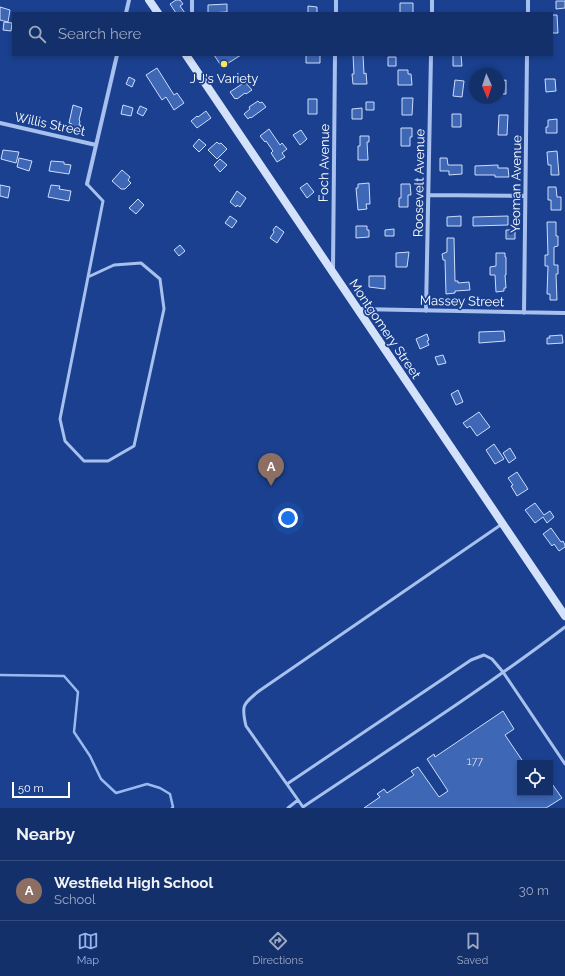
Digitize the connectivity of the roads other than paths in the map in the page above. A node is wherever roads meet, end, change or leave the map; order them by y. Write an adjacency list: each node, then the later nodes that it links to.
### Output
1 (129, 0): 7 (street)
2 (149, 0): 8 (main road)
3 (192, 0): 9 (street)
4 (336, 0): 10 (street)
5 (432, 0): 11 (street)
6 (528, 0): 12 (street)
7 (126, 12)
8 (157, 12)
9 (192, 12)
10 (336, 12)
11 (432, 12)
12 (528, 12)
13 (117, 56): 19 (street)
14 (335, 56): 23 (street, Foch Avenue)
15 (431, 56): 21 (street, Roosevelt Avenue)
16 (527, 56): 22 (street, Yeoman Avenue)
17 (189, 57): 23 (main road, Montgomery Street)
18 (0, 123): 19 (street, Willis Street)
19 (96, 144): 20 (street)
20 (87, 184): 24 (lane)
21 (428, 195): 22 (street); 26 (street, Roosevelt Avenue)
22 (525, 196): 27 (street, Yeoman Avenue)
23 (333, 271): 25 (main road, Montgomery Street)
24 (88, 276): 24 (lane)
25 (358, 309): 26 (street, Massey Street); 29 (main road, Montgomery Street)
26 (426, 311): 27 (street, Massey Street)
27 (524, 312): 28 (street, Massey Street)
28 (565, 313)
29 (503, 524): 30 (main road, Montgomery Street); 34 (lane)
30 (565, 616)
31 (565, 627): 32 (lane)
32 (503, 672): 33 (lane); 34 (lane); 35 (lane)
33 (565, 764)
34 (287, 784): 35 (lane)
35 (298, 800): 36 (lane)
36 (288, 808)

